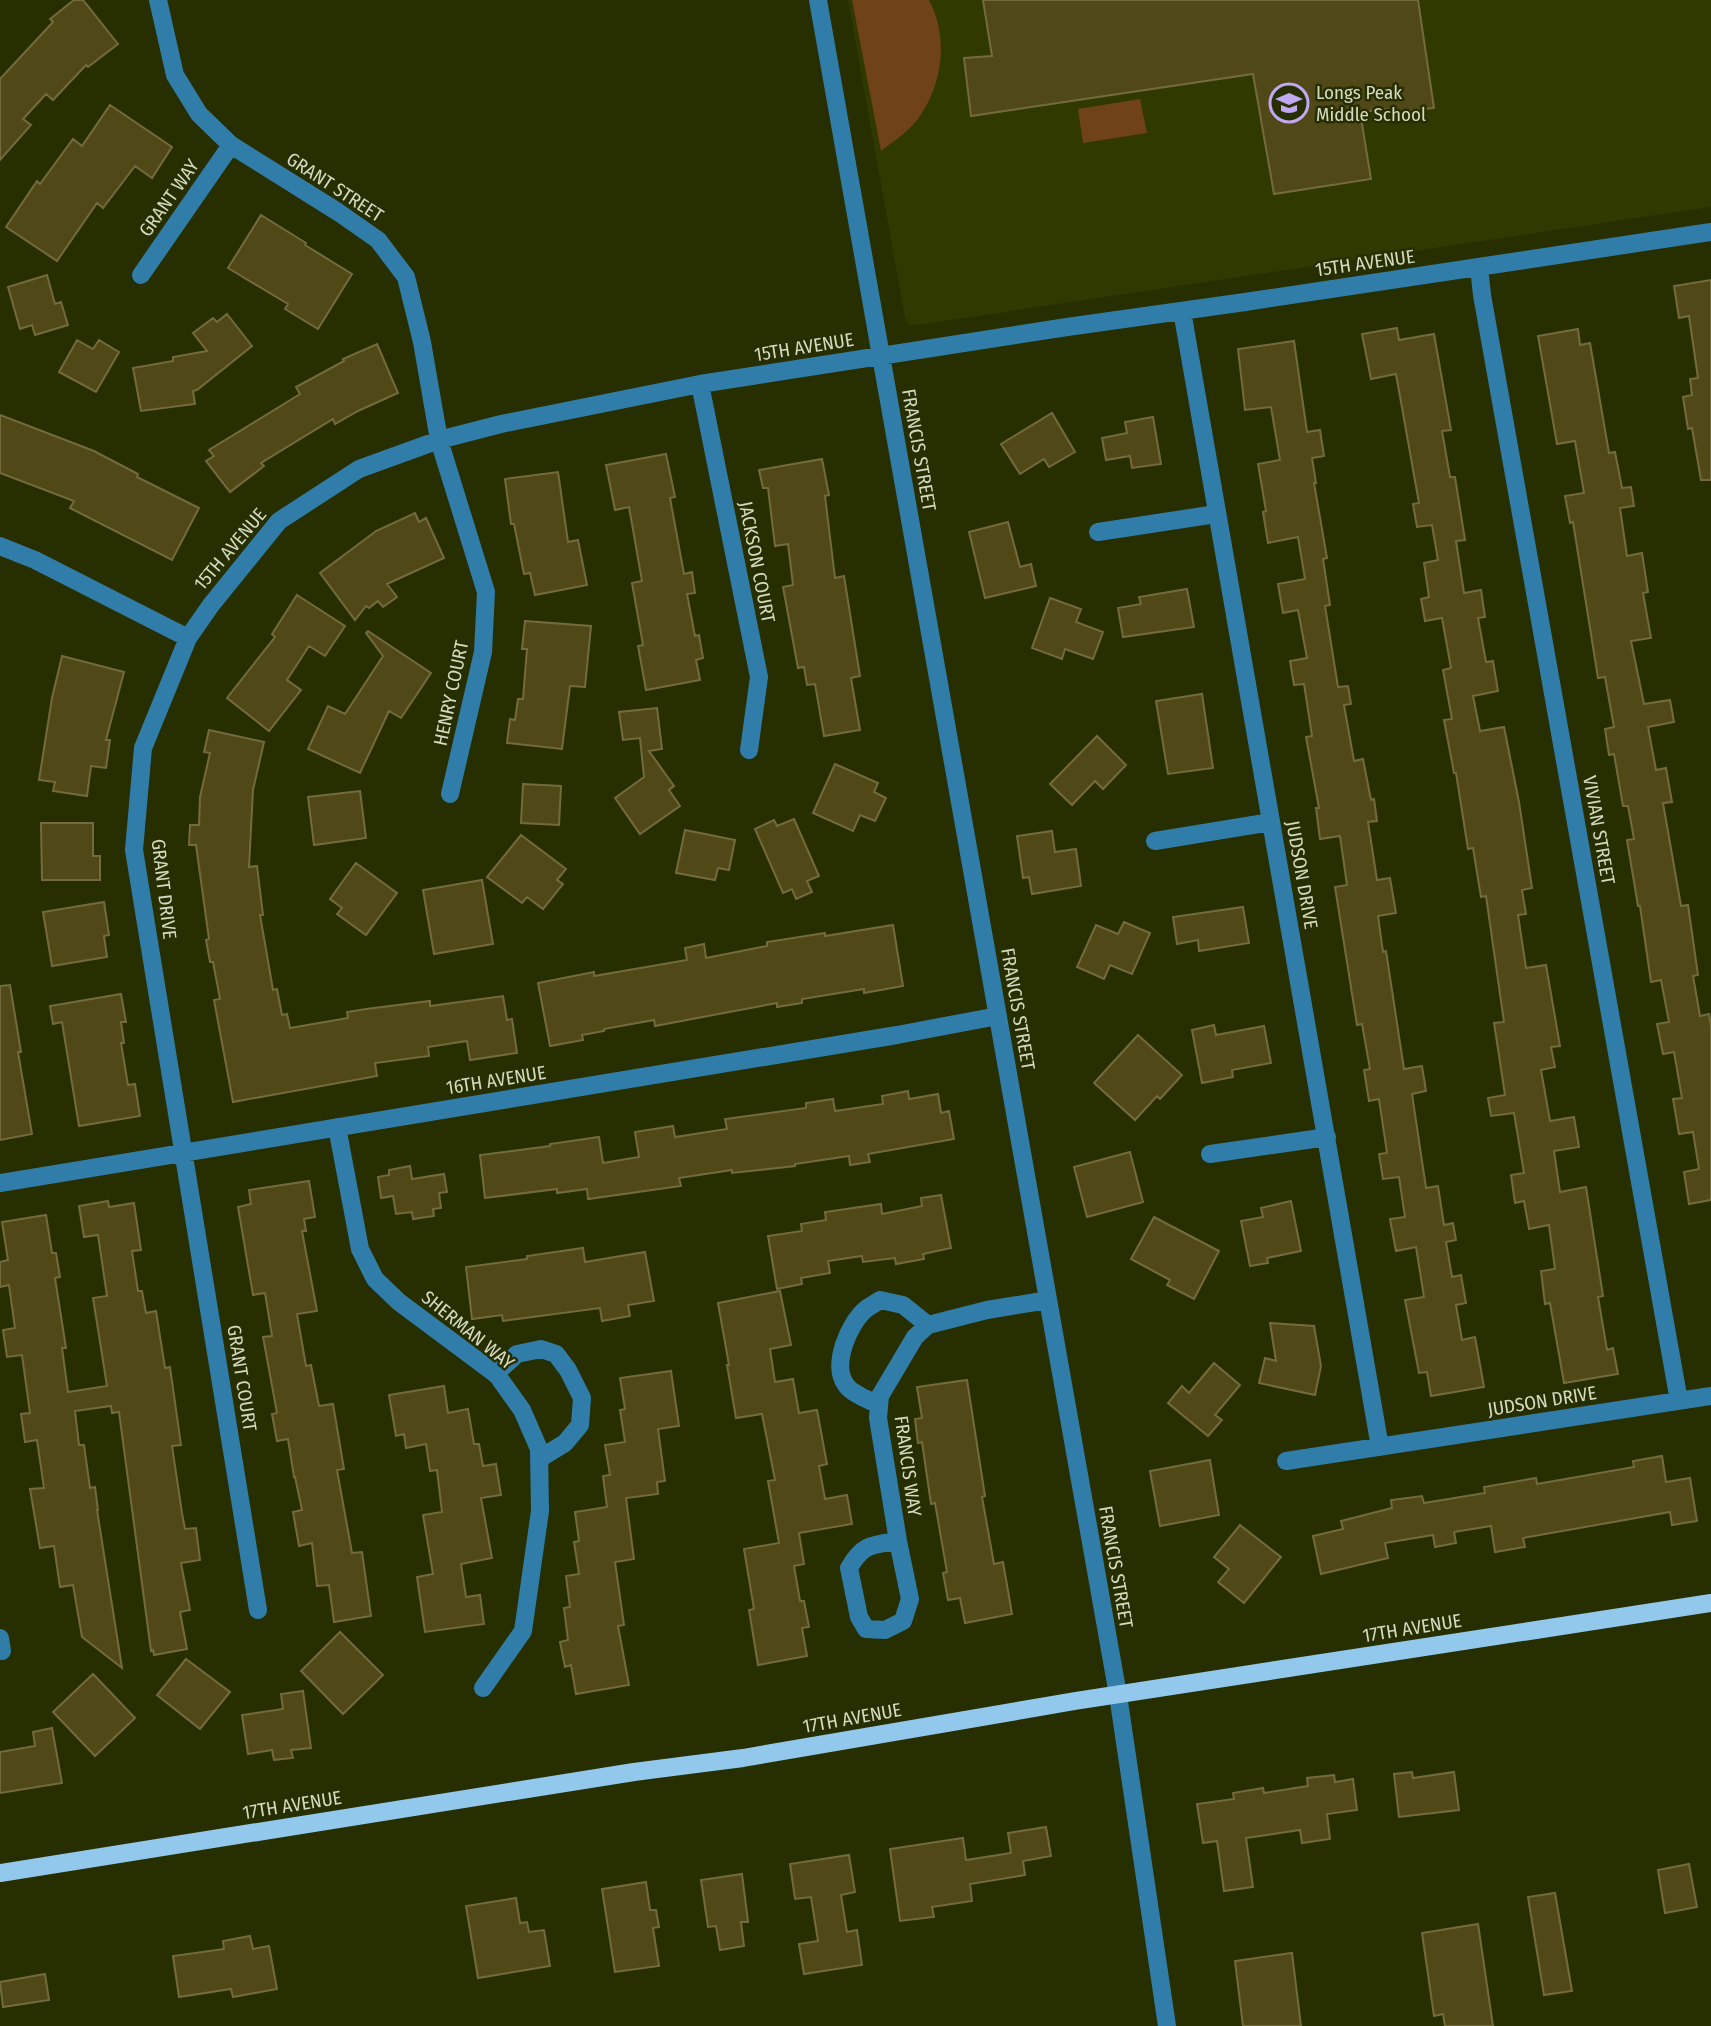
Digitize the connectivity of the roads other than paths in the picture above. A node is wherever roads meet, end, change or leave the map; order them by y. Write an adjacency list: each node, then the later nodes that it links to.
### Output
1 (158, 0): 3 (street, GRANT STREET)
2 (818, 0): 8 (street, FRANCIS STREET)
3 (231, 145): 6 (street, GRANT WAY); 10 (street, GRANT STREET)
4 (1711, 232): 5 (street, 15TH AVENUE)
5 (1479, 267): 7 (street, 15TH AVENUE); 29 (street, VIVIAN STREET)
6 (141, 275)
7 (1182, 311): 8 (street, 15TH AVENUE); 11 (street, JUDSON DRIVE)
8 (881, 357): 9 (street, 15TH AVENUE); 19 (street, FRANCIS STREET)
9 (700, 384): 10 (street, 15TH AVENUE); 15 (street, JACKSON COURT)
10 (439, 440): 14 (street, 15TH AVENUE); 16 (street, HENRY COURT)
11 (1216, 514): 12 (street); 17 (street, JUDSON DRIVE)
12 (1098, 532)
13 (0, 546): 14 (street)
14 (188, 638): 22 (street, GRANT DRIVE)
15 (749, 750)
16 (450, 794)
17 (1271, 822): 18 (street); 21 (street, JUDSON DRIVE)
18 (1155, 841)
19 (998, 1016): 20 (street, 16TH AVENUE); 25 (street, FRANCIS STREET)
20 (337, 1127): 22 (street, 16TH AVENUE); 27 (street, SHERMAN WAY)
21 (1327, 1137): 23 (street); 31 (street, JUDSON DRIVE)
22 (184, 1153): 24 (street, 16TH AVENUE); 36 (street, GRANT COURT)
23 (1210, 1154)
24 (0, 1183)
25 (1048, 1300): 26 (street); 38 (street, FRANCIS STREET)
26 (928, 1325): 30 (street, FRANCIS WAY); 30 (street)
27 (495, 1374): 32 (street, SHERMAN WAY); 32 (street)
28 (1711, 1396): 29 (street, JUDSON DRIVE)
29 (1679, 1401): 31 (street, JUDSON DRIVE)
30 (879, 1405): 34 (street, FRANCIS WAY)
31 (1380, 1447): 33 (street, JUDSON DRIVE)
32 (539, 1459): 37 (street, SHERMAN WAY)
33 (1286, 1461)
34 (898, 1541): 34 (street, FRANCIS WAY)
35 (1711, 1603): 38 (main road, 17TH AVENUE)
36 (258, 1610)
37 (483, 1688)
38 (1118, 1695): 39 (main road, 17TH AVENUE); 40 (street, FRANCIS STREET)
39 (0, 1873)
40 (1167, 2026)

